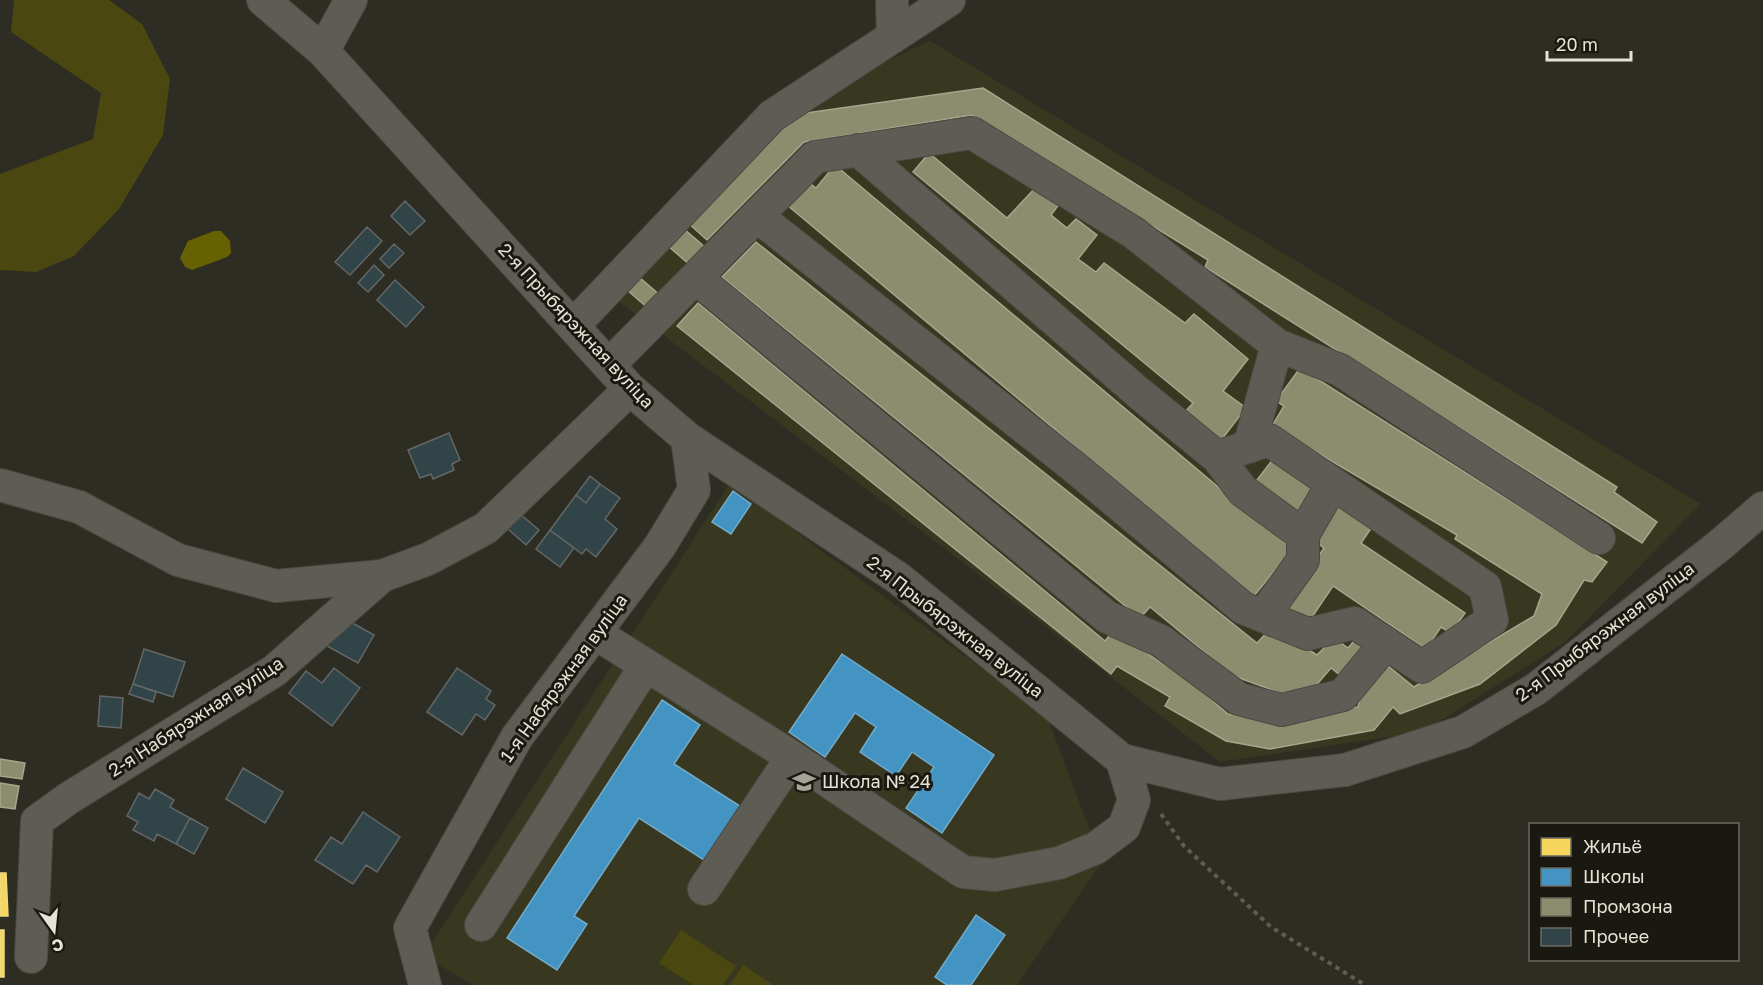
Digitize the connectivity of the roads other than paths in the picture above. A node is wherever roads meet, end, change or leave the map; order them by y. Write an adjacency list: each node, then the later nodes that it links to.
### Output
1 (262, 0): 6 (street, 2-я Прыбярэжная вуліца)
2 (351, 0): 6 (street)
3 (892, 0): 5 (street)
4 (949, 0): 5 (street)
5 (893, 37): 10 (street)
6 (323, 51): 10 (street, 2-я Прыбярэжная вуліца)
7 (858, 150): 8 (street); 11 (street); 16 (street)
8 (757, 216): 9 (street); 23 (street)
9 (696, 278): 12 (street); 25 (street)
10 (573, 326): 12 (street, 2-я Прыбярэжная вуліца)
11 (1277, 345): 15 (street); 21 (street)
12 (609, 365): 13 (street, 2-я Прыбярэжная вуліца)
13 (630, 389): 14 (street, 2-я Прыбярэжная вуліца); 22 (street, 2-я Набярэжная вуліца)
14 (687, 438): 24 (street, 1-я Набярэжная вуліца); 28 (street, 2-я Прыбярэжная вуліца)
15 (1249, 447): 16 (street); 17 (street)
16 (1217, 457): 20 (street)
17 (1334, 483): 20 (street); 25 (street)
18 (0, 485): 22 (street)
19 (1763, 508): 28 (street, 2-я Прыбярэжная вуліца)
20 (1303, 535): 23 (street)
21 (1599, 538)
22 (382, 576): 31 (street, 2-я Набярэжная вуліца)
23 (1263, 616): 25 (street)
24 (595, 633): 26 (street); 32 (street, 1-я Набярэжная вуліца)
25 (1386, 643)
26 (646, 665): 27 (street); 30 (street)
27 (792, 757): 28 (street); 29 (street)
28 (1122, 760)
29 (704, 889)
30 (481, 925)
31 (31, 957)
32 (425, 985)

